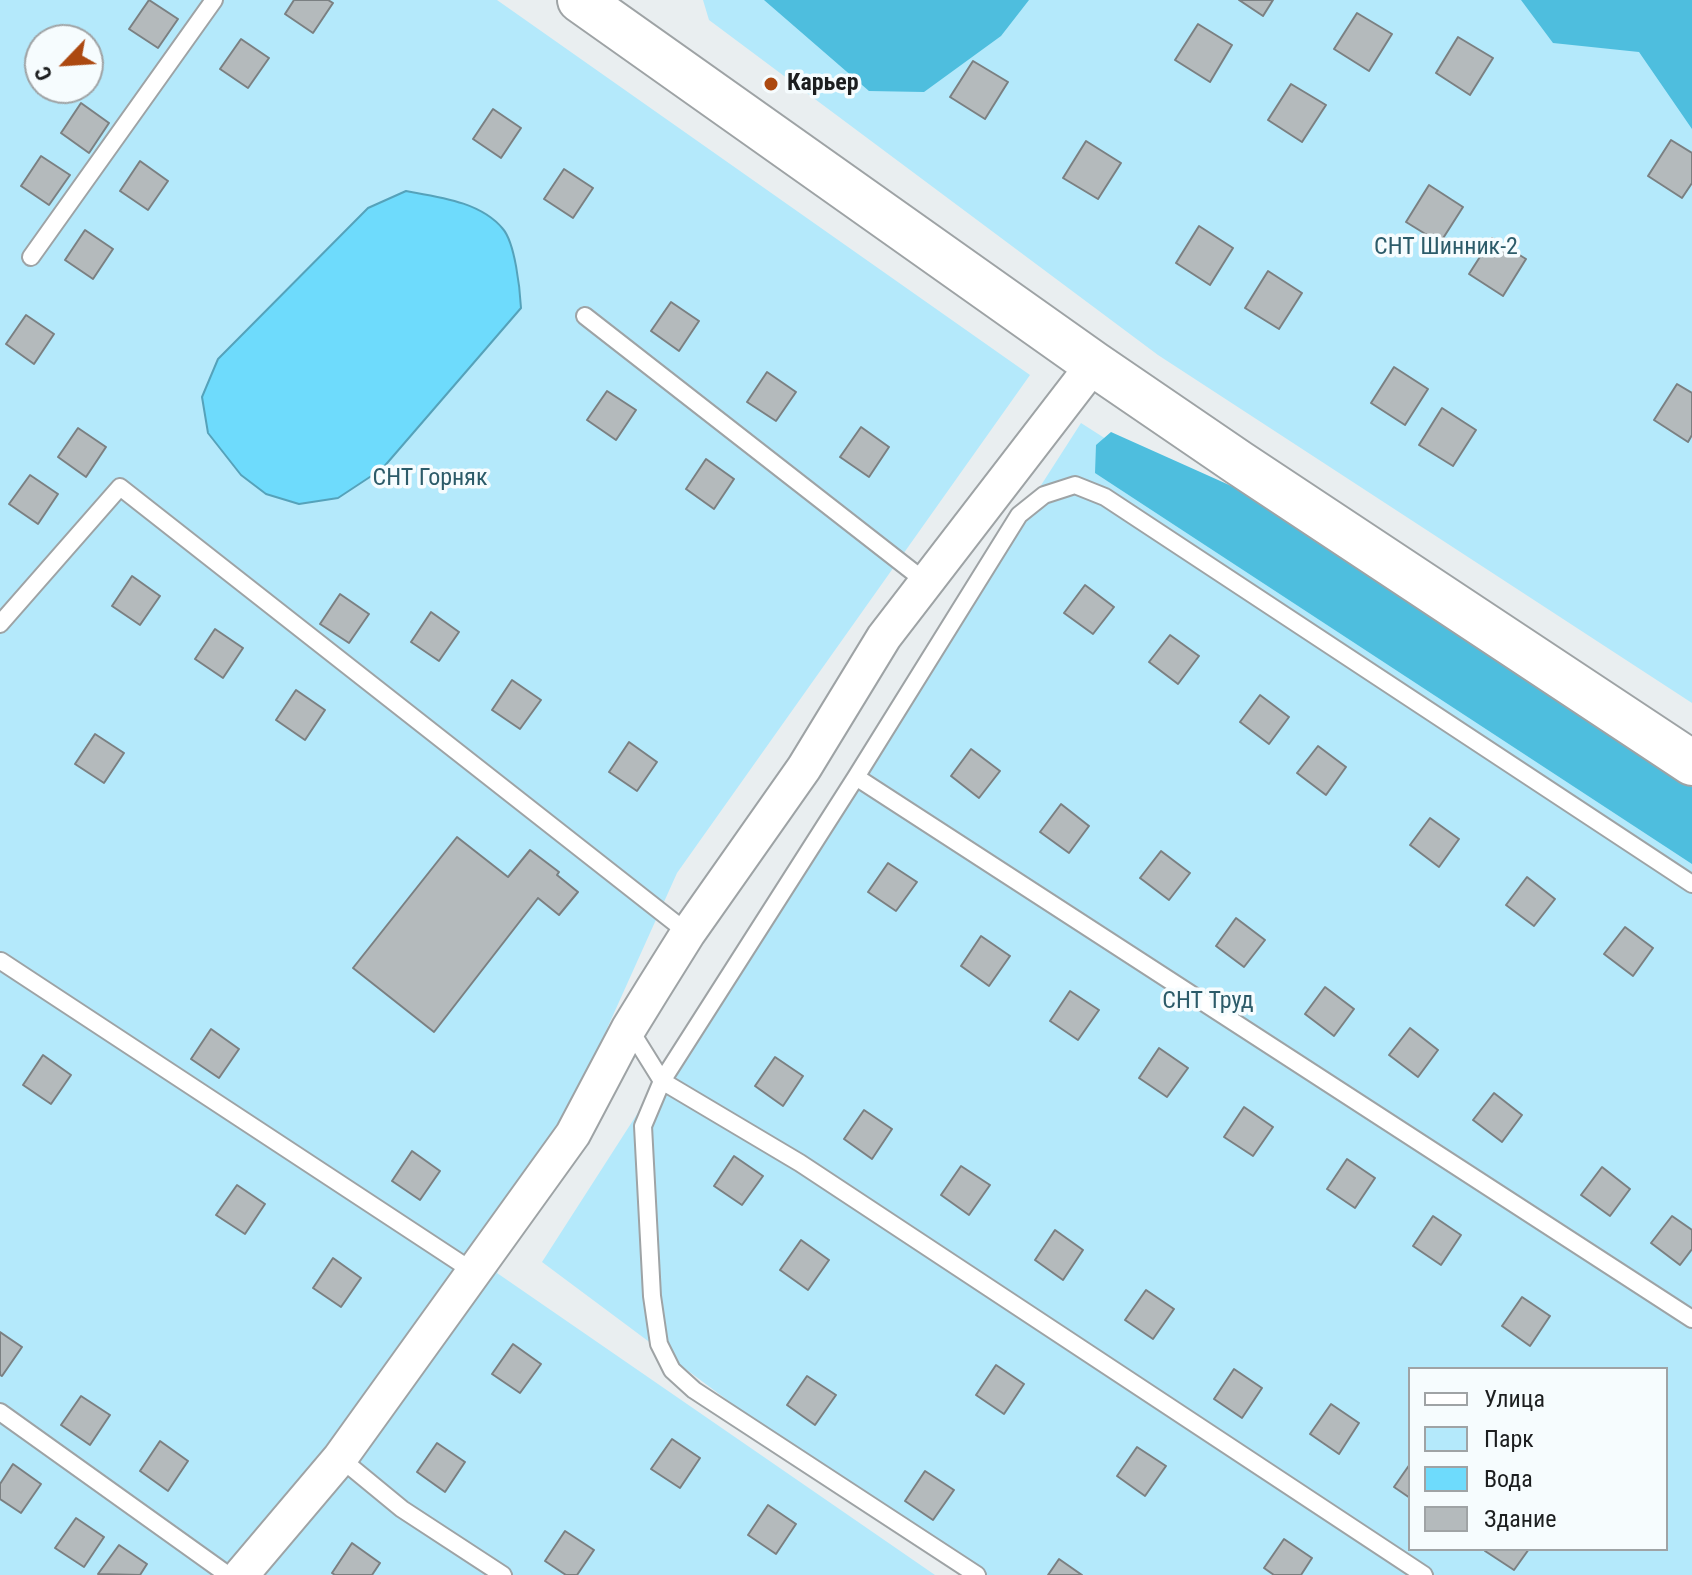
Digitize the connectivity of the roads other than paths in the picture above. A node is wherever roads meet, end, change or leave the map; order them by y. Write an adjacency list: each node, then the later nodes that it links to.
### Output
1 (214, 0): 3 (lane)
2 (580, 0): 5 (street)
3 (31, 257)
4 (585, 316): 6 (lane)
5 (1094, 364): 6 (street); 8 (street)
6 (926, 582): 11 (street)
7 (0, 624): 11 (lane)
8 (1692, 763)
9 (856, 777): 10 (lane); 14 (lane); 16 (lane)
10 (1692, 884)
11 (688, 933): 13 (street)
12 (1, 961): 15 (lane)
13 (629, 1028): 14 (lane); 15 (street)
14 (662, 1081): 22 (lane); 23 (lane)
15 (474, 1272): 18 (street)
16 (1692, 1319)
17 (0, 1412): 19 (lane)
18 (340, 1458): 20 (street); 21 (lane)
19 (228, 1575)
20 (241, 1575)
21 (503, 1575)
22 (977, 1575)
23 (1424, 1575)

